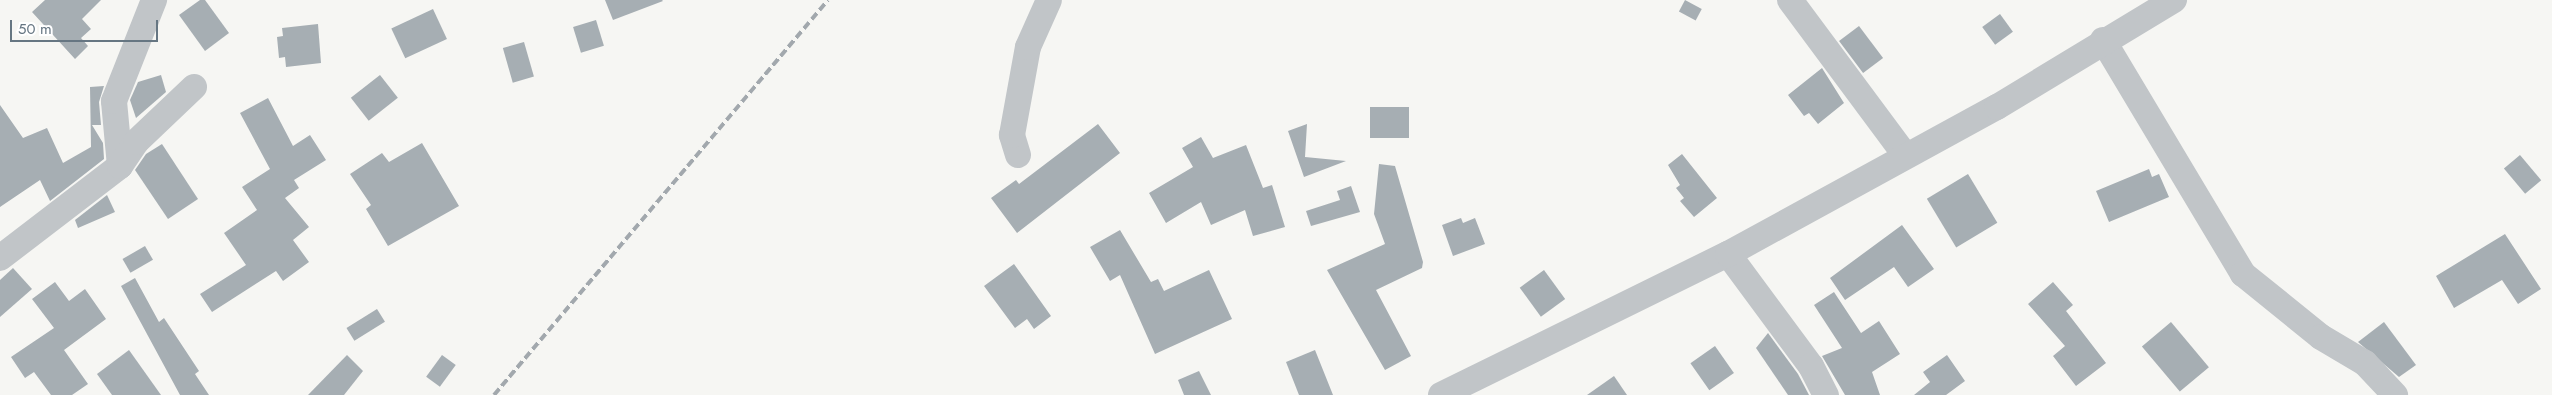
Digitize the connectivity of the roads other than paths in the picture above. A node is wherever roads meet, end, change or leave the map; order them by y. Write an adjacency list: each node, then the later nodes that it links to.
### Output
1 (154, 0): 9 (street)
2 (1049, 0): 7 (street)
3 (1790, 0): 8 (street)
4 (2174, 0): 5 (street)
5 (2103, 40): 8 (street); 15 (street)
6 (194, 87): 9 (street)
7 (1018, 155)
8 (1906, 156): 10 (street)
9 (120, 166): 11 (street)
10 (1728, 254): 12 (street); 14 (street)
11 (0, 258)
12 (1473, 389): 13 (street)
13 (1441, 395)
14 (1826, 395)
15 (2395, 395)

